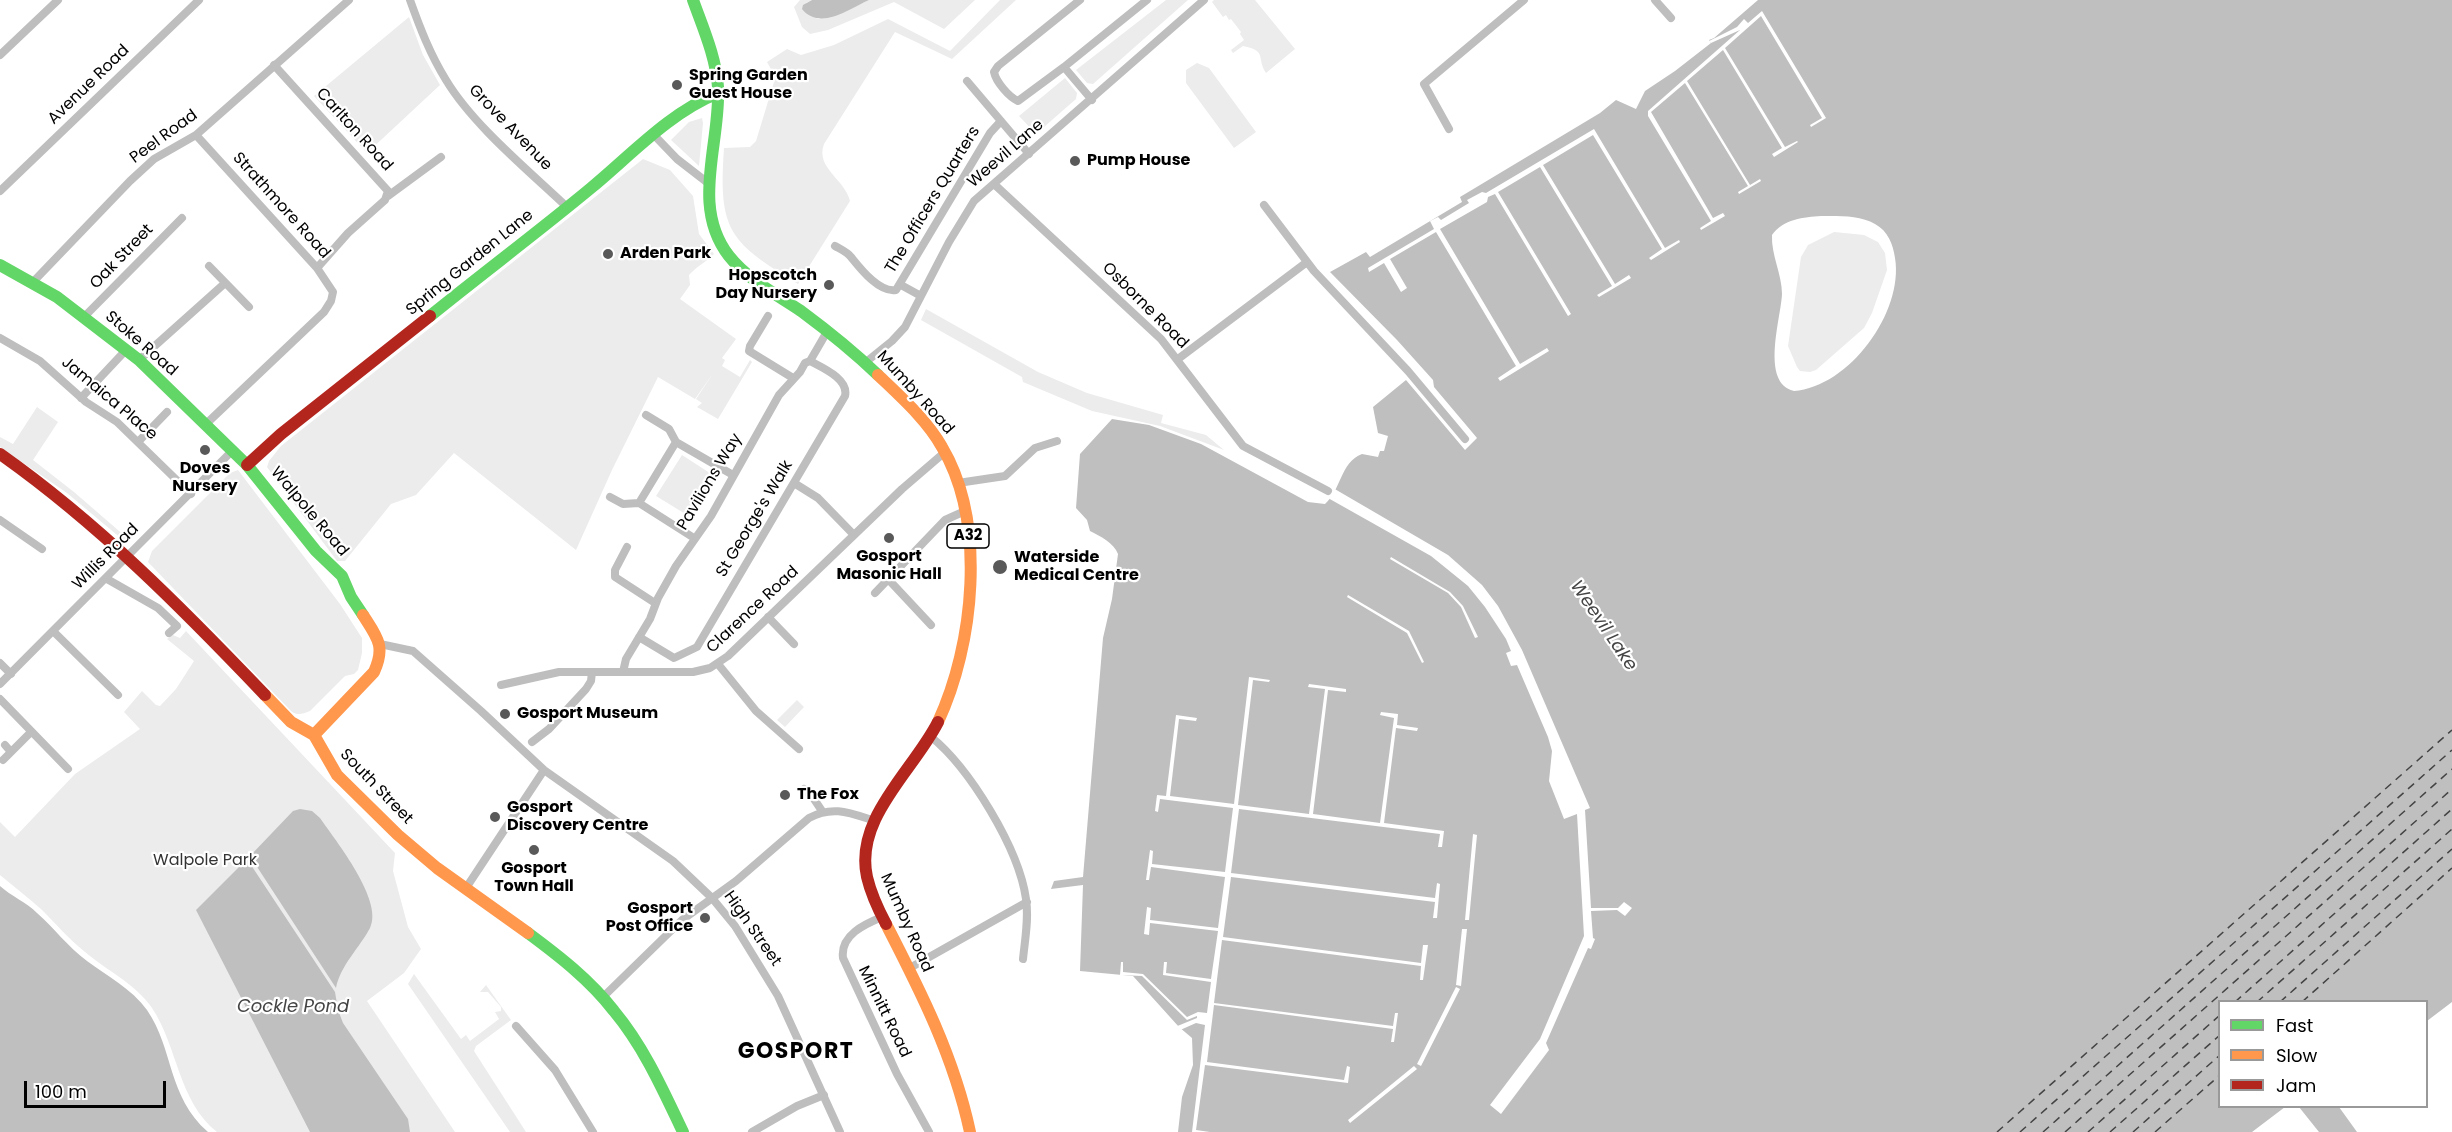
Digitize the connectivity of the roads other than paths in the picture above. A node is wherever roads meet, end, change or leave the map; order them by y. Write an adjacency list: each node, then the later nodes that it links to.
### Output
1 (58, 0): 13 (street)
2 (198, 0): 28 (street, Avenue Road)
3 (350, 0): 15 (street, Peel Road)
4 (410, 0): 31 (street, Grove Avenue)
5 (693, 0): 18 (main road, A32)
6 (1080, 0): 16 (street)
7 (1147, 0): 16 (street)
8 (1204, 0): 19 (street, Weevil Lane)
9 (1524, 0): 21 (street)
10 (1655, 0): 11 (street)
11 (1671, 18)
12 (0, 39): 13 (street)
13 (8, 47): 14 (street)
14 (0, 55)
15 (274, 65): 23 (street, Peel Road); 29 (street, Carlton Road)
16 (1064, 67): 19 (street)
17 (967, 81): 20 (street, The Officers Quarters)
18 (718, 93): 22 (main road, Spring Garden Lane); 26 (main road, Mumby Road / A32)
19 (1092, 100): 24 (street, Weevil Lane)
20 (1001, 121): 24 (street, The Officers Quarters); 40 (street, The Officers Quarters)
21 (1449, 129)
22 (653, 134): 26 (street); 31 (main road, Spring Garden Lane)
23 (196, 135): 37 (street, Strathmore Road); 38 (street, Peel Road)
24 (1029, 154): 27 (street, Weevil Lane)
25 (441, 157): 29 (street)
26 (708, 183): 45 (main road, Mumby Road / A32)
27 (994, 184): 41 (street, Weevil Lane); 48 (street, Osborne Road)
28 (0, 191)
29 (388, 196): 37 (street, Carlton Road)
30 (1264, 205): 34 (street)
31 (567, 207): 64 (main road, Spring Garden Lane)
32 (182, 218): 44 (street, Oak Street)
33 (835, 246): 40 (street, The Officers Quarters)
34 (1307, 262): 48 (street); 57 (street)
35 (0, 265): 38 (main road, Stoke Road)
36 (209, 266): 39 (street)
37 (317, 268): 56 (street, Strathmore Road)
38 (32, 283): 44 (main road, Stoke Road)
39 (224, 284): 42 (street); 49 (street)
40 (901, 285): 41 (street)
41 (921, 296): 51 (street, Weevil Lane)
42 (249, 307)
43 (768, 316): 52 (street)
44 (84, 317): 47 (main road, Stoke Road)
45 (828, 330): 50 (street, Pavilions Way); 51 (main road, Mumby Road / A32)
46 (0, 338): 53 (street, Jamaica Place)
47 (126, 351): 49 (main road, Stoke Road); 53 (street)
48 (1178, 359): 68 (street, Osborne Road)
49 (139, 360): 56 (main road, Stoke Road)
50 (810, 361): 52 (street, Pavilions Way); 66 (street, St George's Walk)
51 (866, 362): 62 (main road, Mumby Road / A32)
52 (793, 378): 65 (street, Pavilions Way)
53 (81, 398): 59 (street, Jamaica Place)
54 (167, 412): 59 (street)
55 (646, 415): 60 (street)
56 (206, 424): 61 (main road, Stoke Road)
57 (1465, 439)
58 (1058, 441): 67 (street)
59 (138, 442): 69 (street, Jamaica Place)
60 (676, 442): 65 (street); 71 (street)
61 (233, 450): 64 (main road, Stoke Road); 69 (street, Willis Road)
62 (945, 452): 67 (main road, Mumby Road / A32); 74 (street, Clarence Road)
63 (0, 454): 78 (main road, South Street)
64 (247, 465): 88 (main road, Walpole Road)
65 (733, 475): 75 (street, Pavilions Way)
66 (794, 483): 74 (street); 87 (street, St George's Walk)
67 (958, 483): 72 (main road, Mumby Road / A32)
68 (1328, 491)
69 (190, 494): 78 (street, Willis Road)
70 (610, 497): 71 (street)
71 (639, 503): 75 (street)
72 (965, 511): 80 (street); 101 (main road, Mumby Road / A32)
73 (0, 520): 77 (street)
74 (854, 535): 83 (street, Clarence Road)
75 (694, 538): 82 (street, Pavilions Way)
76 (627, 547): 82 (street)
77 (37, 548)
78 (128, 555): 79 (street, Willis Road); 100 (main road, South Street)
79 (107, 579): 85 (street, Willis Road); 86 (street)
80 (888, 579): 81 (street); 84 (street)
81 (875, 593)
82 (655, 603): 87 (street, Pavilions Way)
83 (768, 617): 89 (street); 91 (street, Clarence Road)
84 (931, 625)
85 (54, 631): 94 (street, Willis Road); 97 (street)
86 (169, 633)
87 (638, 639): 93 (street, Pavilions Way)
88 (380, 644): 100 (main road); 106 (street, High Street)
89 (794, 644)
90 (0, 663): 94 (street)
91 (718, 664): 93 (street, Clarence Road); 103 (street)
92 (592, 672): 93 (street, Clarence Road); 95 (street, Clarence Road); 102 (street)
93 (623, 672)
94 (10, 674): 96 (street, Willis Road)
95 (505, 681)
96 (0, 684)
97 (118, 695)
98 (0, 699): 99 (street)
99 (31, 732): 104 (street); 105 (street)
100 (314, 735): 110 (main road, South Street)
101 (930, 736): 109 (main road, Mumby Road / A32); 112 (street)
102 (532, 742)
103 (799, 749)
104 (3, 760)
105 (68, 769)
106 (544, 770): 110 (street); 111 (street, High Street)
107 (804, 789): 108 (street)
108 (822, 811): 109 (street); 111 (street)
109 (875, 821): 113 (main road, Mumby Road / A32)
110 (466, 888): 116 (main road, South Street)
111 (712, 898): 116 (street); 118 (street, High Street)
112 (1027, 902): 114 (street); 115 (street)
113 (882, 917): 115 (main road, Mumby Road / A32); 123 (street, Minnitt Road)
114 (1023, 959)
115 (908, 969): 124 (main road, Mumby Road / A32)
116 (603, 998): 120 (main road, South Street)
117 (516, 1026): 119 (street)
118 (824, 1095): 121 (street); 122 (street, High Street)
119 (593, 1132)
120 (683, 1132)
121 (752, 1132)
122 (840, 1132)
123 (929, 1132)
124 (970, 1132)

